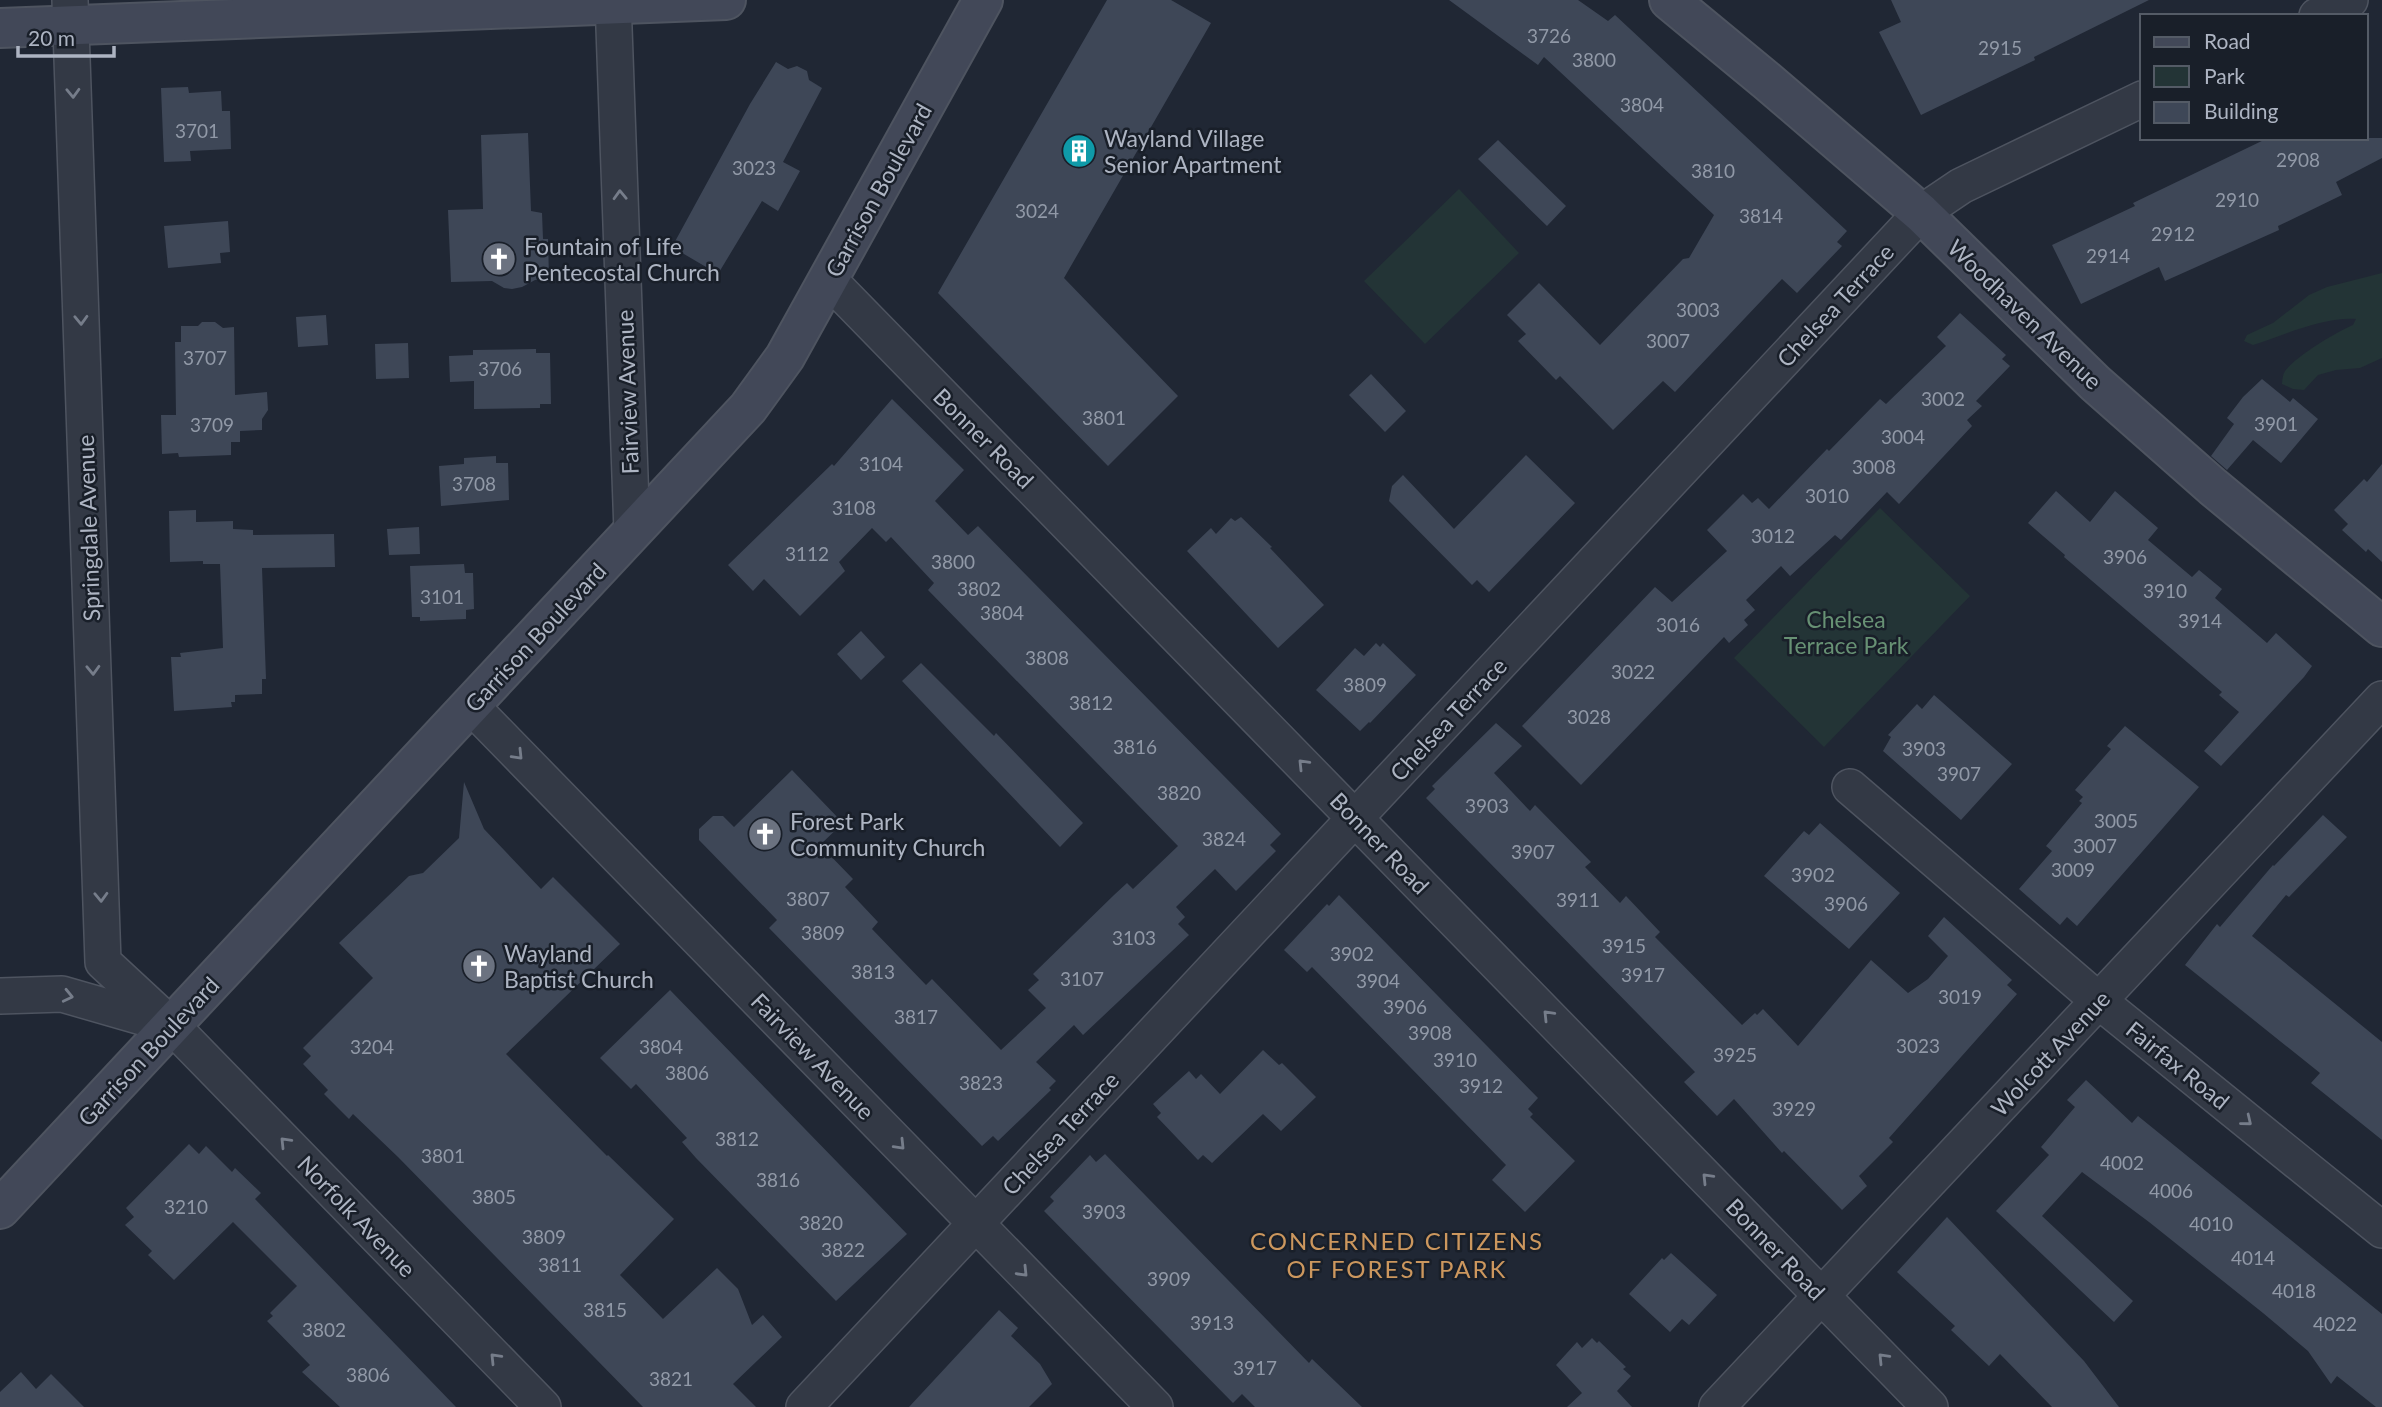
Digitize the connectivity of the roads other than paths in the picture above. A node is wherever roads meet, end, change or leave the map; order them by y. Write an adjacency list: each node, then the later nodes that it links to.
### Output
1 (726, 0): 5 (street)
2 (983, 0): 11 (street, Garrison Boulevard)
3 (1669, 0): 10 (street, Woodhaven Avenue)
4 (2350, 0): 7 (street)
5 (614, 2): 6 (street); 12 (street, Fairview Avenue, one-way to 5)
6 (70, 13): 8 (street); 20 (street, Springdale Avenue, one-way to 20)
7 (2321, 14)
8 (0, 28)
9 (2140, 100): 10 (street, Chelsea Terrace)
10 (1921, 213): 13 (street, Woodhaven Avenue); 17 (street, Chelsea Terrace)
11 (829, 280): 12 (street, Garrison Boulevard); 17 (street, Bonner Road, one-way to 11)
12 (632, 532): 15 (street, Garrison Boulevard)
13 (2382, 627)
14 (2382, 699): 19 (street, Wolcott Avenue)
15 (471, 706): 20 (street, Garrison Boulevard); 22 (street, Fairview Avenue, one-way to 22)
16 (1850, 787): 19 (street, Fairfax Road)
17 (1356, 818): 22 (street, Chelsea Terrace); 24 (street, Bonner Road, one-way to 17)
18 (0, 996): 20 (street, one-way to 20)
19 (2099, 1001): 23 (street, Fairfax Road, one-way to 23); 24 (street, Wolcott Avenue)
20 (172, 1026): 21 (street, Garrison Boulevard); 25 (street, Norfolk Avenue, one-way to 20)
21 (0, 1209)
22 (976, 1223): 26 (street, Chelsea Terrace); 27 (street, Fairview Avenue, one-way to 27)
23 (2382, 1230)
24 (1822, 1296): 28 (street, Wolcott Avenue); 29 (street, Bonner Road, one-way to 24)
25 (543, 1407)
26 (804, 1407)
27 (1155, 1407)
28 (1717, 1407)
29 (1930, 1407)

